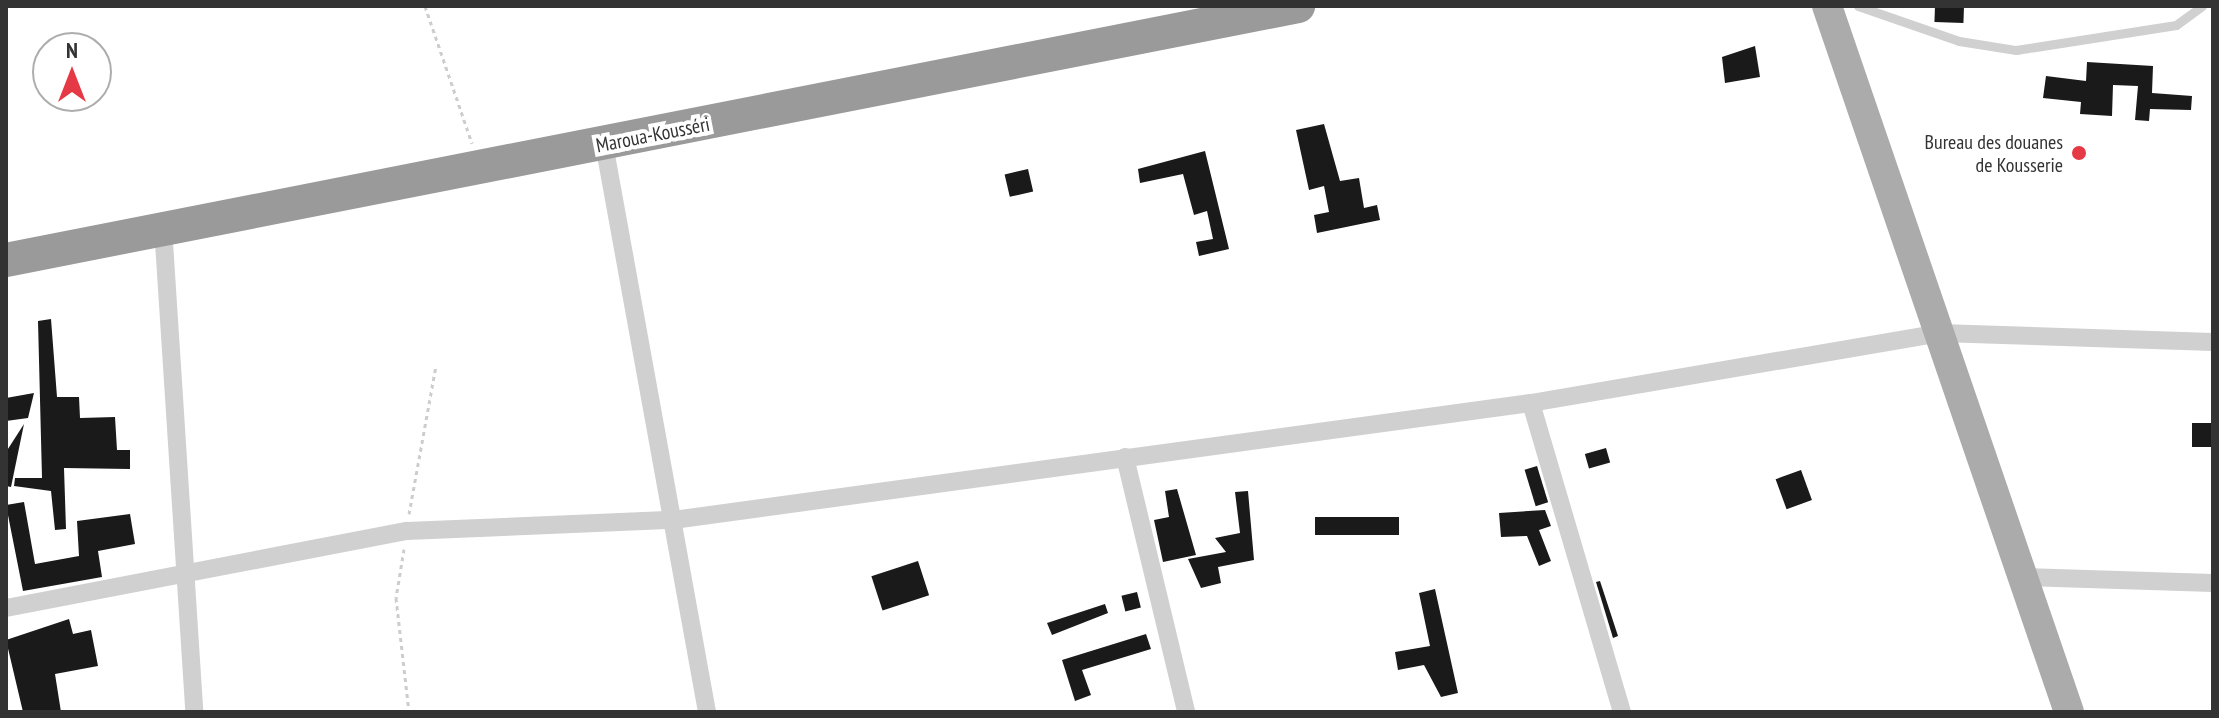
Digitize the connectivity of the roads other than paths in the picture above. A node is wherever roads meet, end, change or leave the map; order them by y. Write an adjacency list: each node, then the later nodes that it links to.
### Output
1 (1827, 6): 8 (main road)
2 (1858, 6): 3 (lane)
3 (2202, 6)
4 (1281, 8): 5 (highway, Maroua-Kousséri)
5 (604, 144): 6 (highway, Maroua-Kousséri); 12 (street)
6 (163, 227): 7 (highway, Maroua-Kousséri); 13 (street)
7 (6, 260)
8 (1940, 333): 9 (street); 10 (street); 14 (main road)
9 (2213, 342)
10 (1531, 403): 11 (street); 20 (street)
11 (1125, 457): 12 (street); 19 (street)
12 (673, 520): 13 (street); 18 (street)
13 (183, 576): 16 (street); 17 (street)
14 (2022, 577): 15 (street); 21 (main road)
15 (2213, 583)
16 (6, 608)
17 (194, 712)
18 (707, 712)
19 (1186, 712)
20 (1622, 712)
21 (2069, 712)

